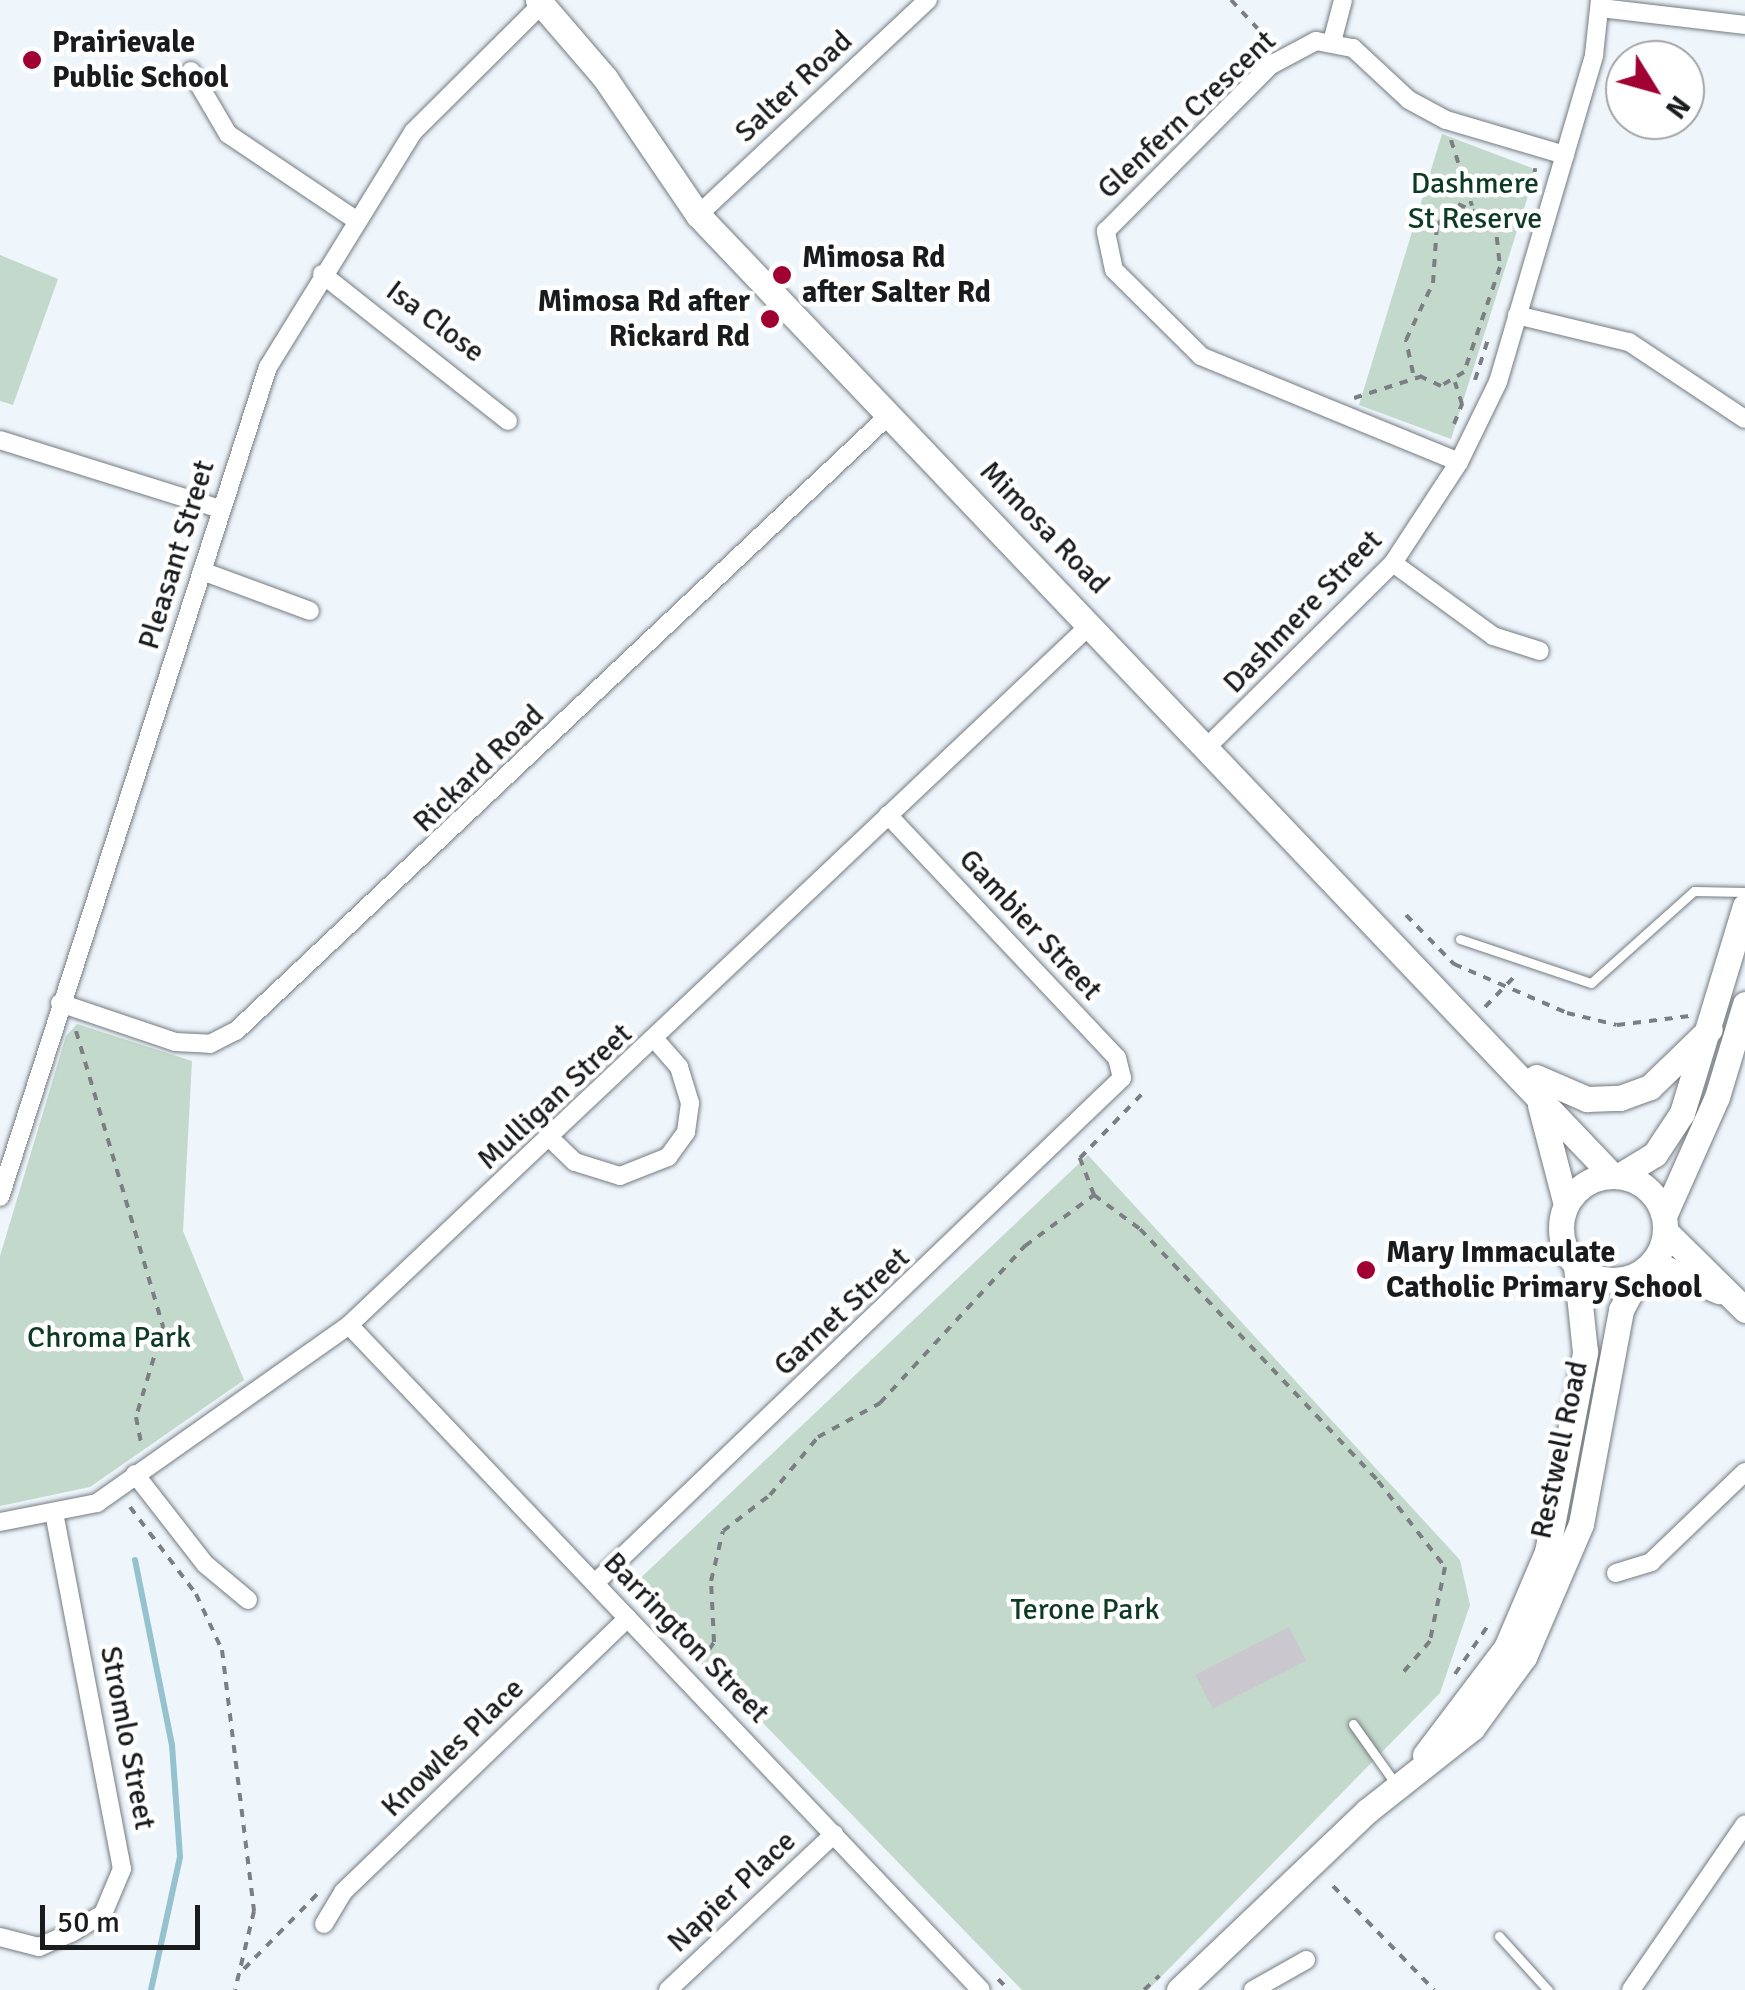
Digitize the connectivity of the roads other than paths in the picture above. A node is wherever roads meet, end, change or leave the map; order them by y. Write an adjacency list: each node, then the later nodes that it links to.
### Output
1 (928, 0): 9 (street, Salter Road)
2 (1344, 0): 6 (street)
3 (540, 2): 9 (main road, Mimosa Road); 10 (street, Pleasant Street)
4 (1600, 4): 5 (street); 8 (street, Dashmere Street)
5 (1745, 25)
6 (1332, 42): 8 (street); 17 (street, Glenfern Crescent)
7 (191, 72): 10 (street)
8 (1564, 154): 12 (street, Dashmere Street)
9 (698, 215): 13 (main road, Mimosa Road)
10 (356, 220): 11 (street, Pleasant Street)
11 (322, 274): 15 (street, Isa Close); 18 (street, Pleasant Street)
12 (1517, 316): 14 (street); 17 (street, Dashmere Street)
13 (889, 415): 22 (main road, Mimosa Road); 30 (street, Rickard Road)
14 (1745, 419)
15 (508, 420)
16 (0, 440): 18 (street)
17 (1451, 458): 19 (street, Dashmere Street)
18 (220, 509): 20 (street, Pleasant Street)
19 (1393, 563): 23 (street); 24 (street, Dashmere Street)
20 (202, 571): 21 (street); 30 (street, Pleasant Street)
21 (310, 611)
22 (1091, 624): 24 (main road, Mimosa Road); 25 (street, Mulligan Street)
23 (1540, 651)
24 (1206, 747): 33 (main road, Mimosa Road)
25 (888, 815): 32 (street, Mulligan Street); 34 (street, Gambier Street)
26 (1745, 892): 28 (lane)
27 (1745, 906): 31 (main road)
28 (1460, 939)
29 (1745, 1004): 40 (main road)
30 (65, 1005): 38 (street, Pleasant Street)
31 (1705, 1023): 33 (main road); 37 (main road)
32 (656, 1041): 36 (street, Mulligan Street); 36 (street)
33 (1499, 1052): 35 (main road, Mimosa Road)
34 (1122, 1078): 50 (street, Garnet Street)
35 (1528, 1082): 37 (main road, Mimosa Road); 39 (main road, Mimosa Road)
36 (551, 1138): 44 (street, Mulligan Street)
37 (1616, 1176): 39 (main road); 40 (main road)
38 (0, 1197)
39 (1566, 1205): 41 (main road)
40 (1665, 1224): 42 (main road); 43 (main road)
41 (1576, 1266): 42 (main road); 54 (main road, Restwell Road)
42 (1646, 1268): 43 (main road); 54 (main road, Restwell Road)
43 (1741, 1305)
44 (350, 1325): 46 (street, Mulligan Street); 50 (street, Barrington Street)
45 (1745, 1472): 49 (street)
46 (135, 1474): 47 (street, Mulligan Street); 51 (street)
47 (55, 1518): 48 (street, Mulligan Street); 59 (street, Stromlo Street)
48 (0, 1522)
49 (1616, 1573)
50 (596, 1583): 52 (street, Barrington Street)
51 (248, 1600)
52 (628, 1618): 56 (street, Barrington Street); 57 (street, Knowles Place)
53 (1353, 1724): 54 (lane)
54 (1406, 1777): 63 (main road, Restwell Road)
55 (1745, 1824): 66 (street)
56 (834, 1834): 61 (street, Napier Place); 62 (street, Barrington Street)
57 (324, 1924)
58 (1499, 1936): 65 (lane)
59 (0, 1938)
60 (1306, 1960): 64 (street)
61 (668, 1990)
62 (982, 1990)
63 (1179, 1990)
64 (1253, 1990)
65 (1548, 1990)
66 (1631, 1990)

